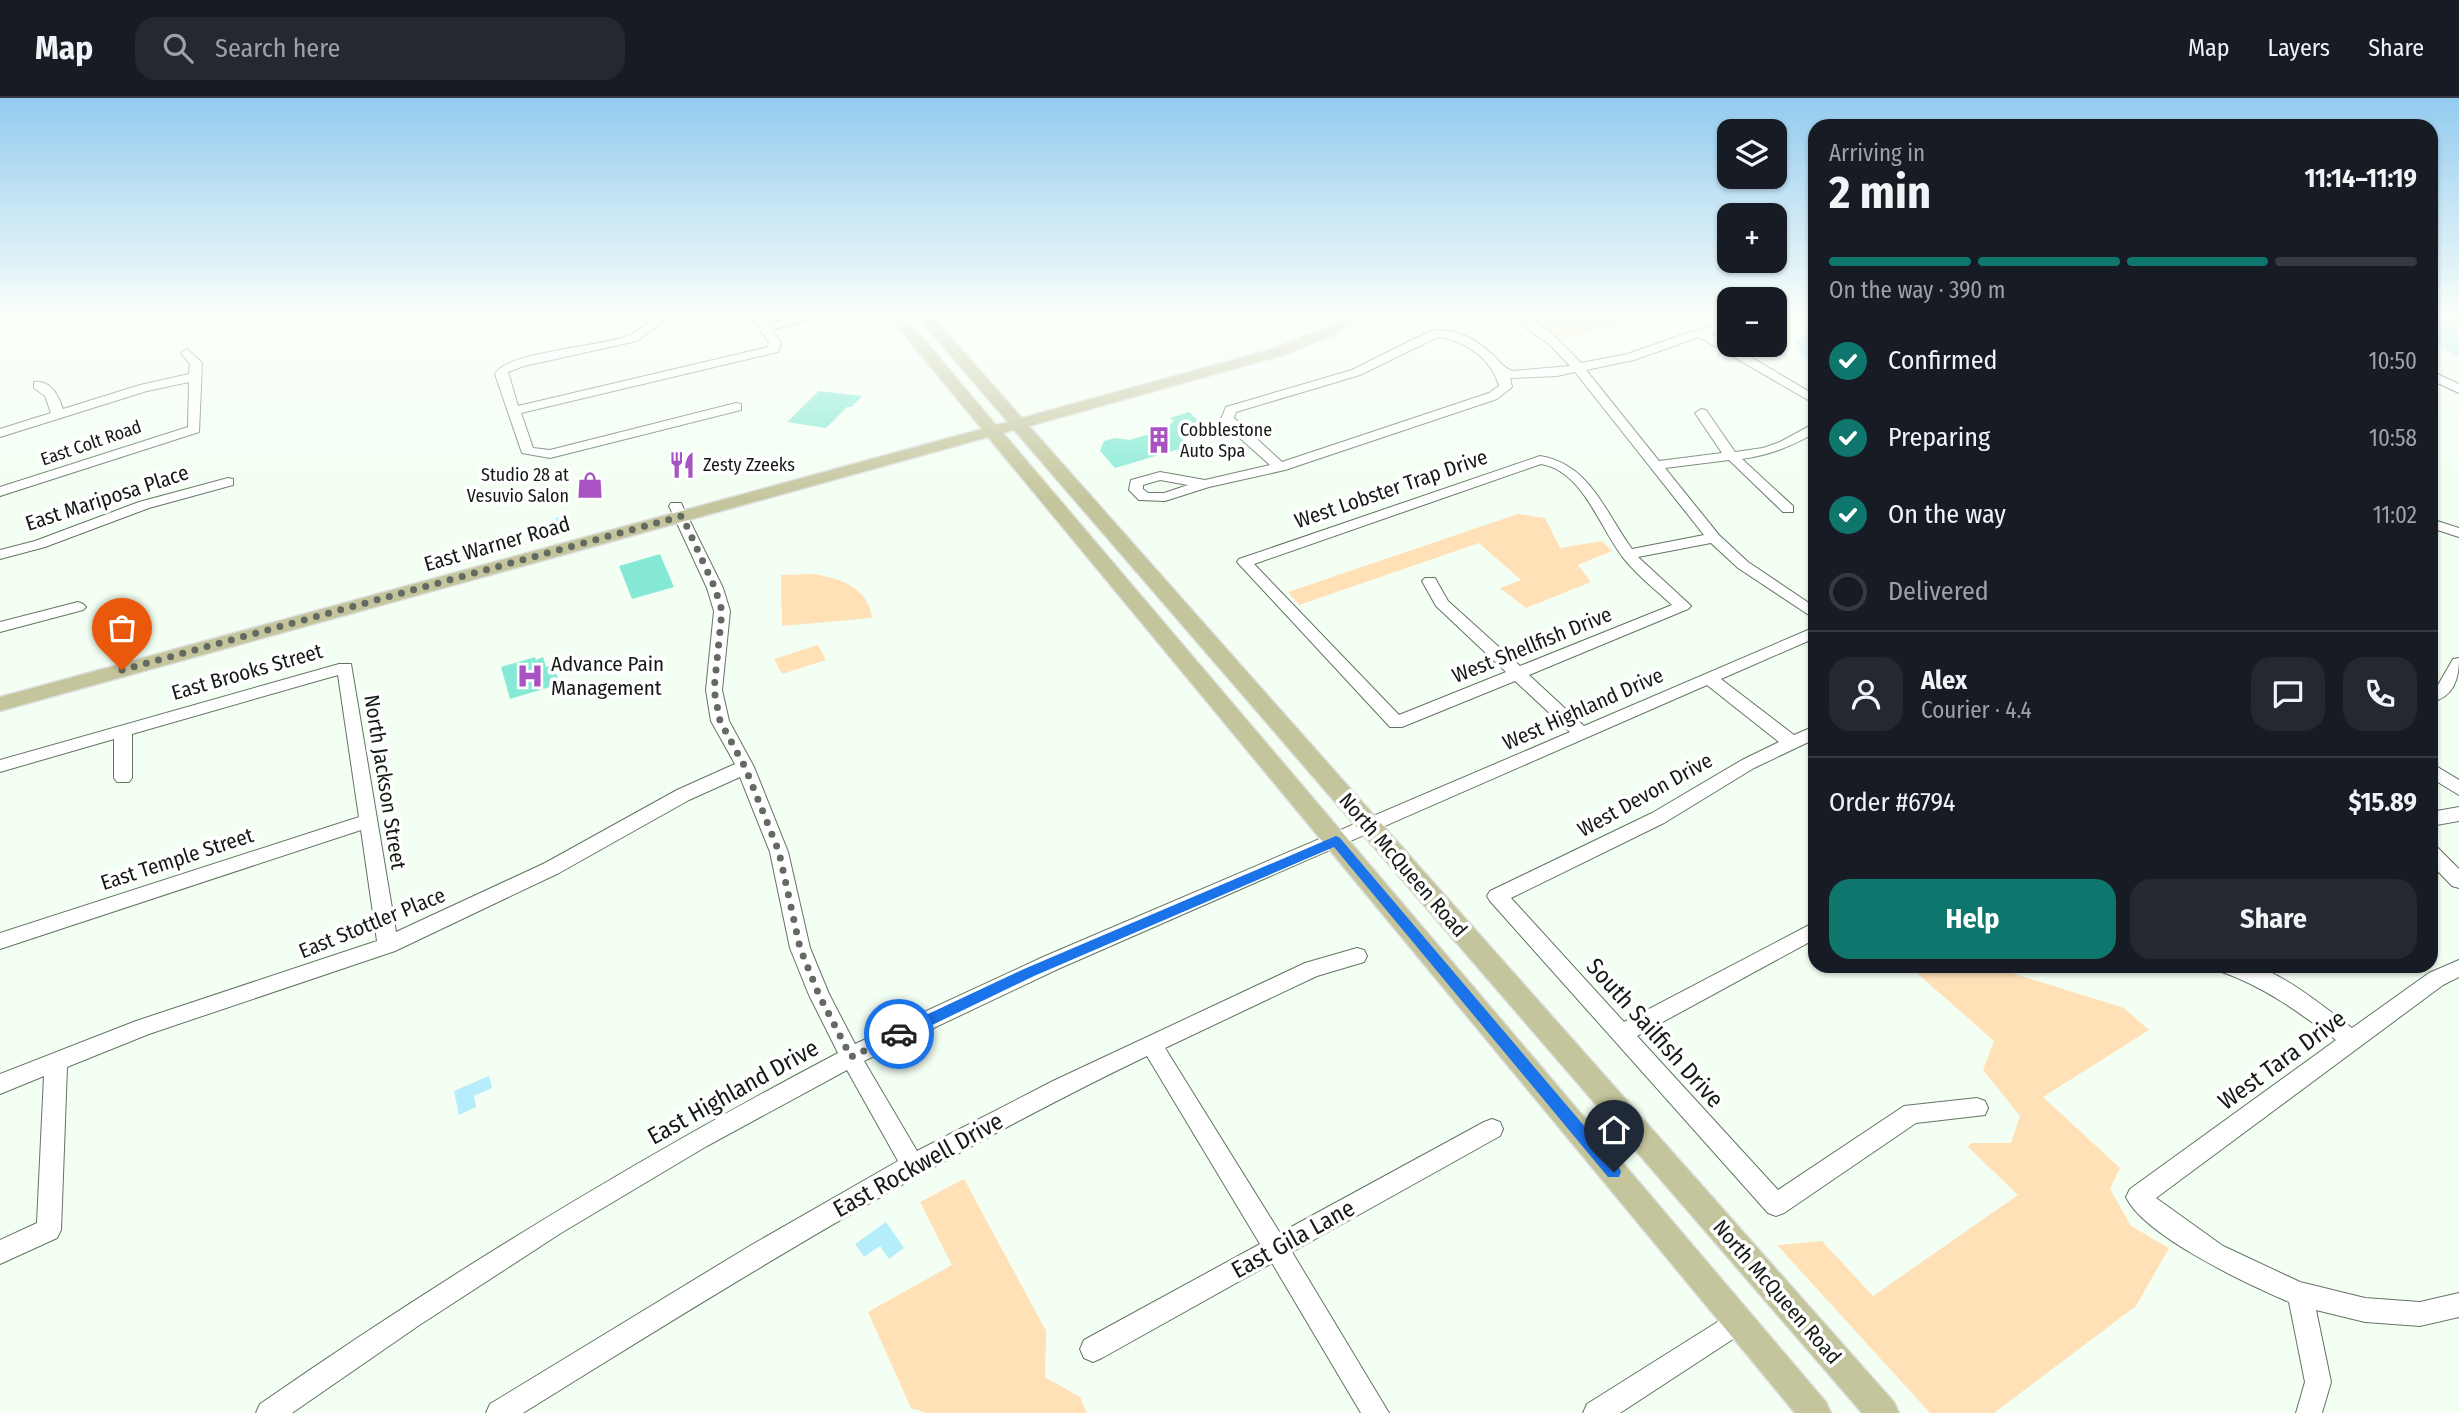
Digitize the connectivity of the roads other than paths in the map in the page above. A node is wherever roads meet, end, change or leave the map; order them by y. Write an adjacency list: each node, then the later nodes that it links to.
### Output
1 (193, 377): 19 (street)
2 (195, 377): 28 (street, East Colt Road)
3 (503, 377): 17 (street)
4 (656, 377): 17 (street)
5 (953, 377): 20 (main road, North McQueen Road)
6 (972, 377): 20 (main road, North McQueen Road)
7 (1169, 377): 20 (main road, East Warner Road)
8 (1341, 377): 25 (street)
9 (1503, 377): 25 (street)
10 (1586, 377): 24 (street)
11 (1776, 377): 15 (street)
12 (2438, 378): 14 (street)
13 (38, 385): 19 (street)
14 (2459, 389)
15 (1808, 396)
16 (736, 407): 17 (street)
17 (515, 411)
18 (1700, 413): 23 (street)
19 (59, 416): 22 (street)
20 (1002, 424): 30 (main road, East Warner Road); 39 (main road, North McQueen Road); 40 (main road, North McQueen Road)
21 (1808, 431): 23 (street)
22 (0, 433)
23 (1733, 456): 24 (street); 29 (street)
24 (1657, 465): 35 (street)
25 (1280, 467): 27 (street)
26 (228, 482): 37 (street, East Mariposa Place)
27 (1205, 484)
28 (0, 492)
29 (1788, 509)
30 (679, 511): 41 (main road, East Warner Road); 46 (main road, East Warner Road); 60 (street)
31 (2438, 522): 33 (street)
32 (2438, 523): 34 (street)
33 (2459, 526)
34 (2459, 533)
35 (1714, 538): 36 (street); 43 (street)
36 (1628, 554): 49 (street, West Shellfish Drive); 54 (street, West Lobster Trap Drive)
37 (0, 555)
38 (1430, 581): 49 (street)
39 (1163, 590): 40 (main road); 67 (main road, North McQueen Road)
40 (1134, 600): 68 (main road, North McQueen Road)
41 (308, 606): 46 (main road); 51 (main road, East Warner Road)
42 (78, 607): 44 (street)
43 (1808, 609)
44 (0, 627)
45 (1808, 635): 50 (street, West Highland Drive)
46 (219, 643): 53 (main road, East Warner Road)
47 (2459, 663): 52 (street)
48 (345, 668): 55 (street, East Brooks Street); 66 (street, North Jackson Street)
49 (1517, 674): 54 (street, West Shellfish Drive); 56 (street)
50 (1708, 678): 56 (street, West Highland Drive); 58 (street)
51 (0, 690)
52 (2438, 693)
53 (0, 704)
54 (1396, 723)
55 (123, 730): 59 (street, East Brooks Street); 62 (street)
56 (1583, 734): 67 (street, West Highland Drive)
57 (1808, 735): 58 (street, West Devon Drive)
58 (1791, 742): 71 (street, West Devon Drive)
59 (0, 766)
60 (745, 767): 74 (street, East Stottler Place); 81 (street)
61 (2438, 774): 63 (street)
62 (123, 778)
63 (2459, 789)
64 (2459, 814): 65 (street)
65 (2438, 818)
66 (368, 821): 73 (street, East Temple Street); 74 (street, North Jackson Street)
67 (1370, 826): 68 (street, East Highland Drive); 98 (main road, North McQueen Road)
68 (1336, 841): 81 (street, East Highland Drive); 91 (main road, North McQueen Road)
69 (2438, 860): 70 (street)
70 (2459, 881)
71 (1497, 896): 78 (street, South Sailfish Drive)
72 (1808, 934): 78 (street)
73 (0, 941)
74 (388, 945): 82 (street, East Stottler Place)
75 (1357, 956): 80 (street, East Rockwell Drive)
76 (2459, 968): 79 (street, West Tara Drive)
77 (2252, 973): 79 (street)
78 (1620, 1035): 84 (street, South Sailfish Drive)
79 (2353, 1041): 89 (street, West Tara Drive)
80 (1152, 1045): 86 (street, East Rockwell Drive); 87 (street)
81 (851, 1057): 86 (street); 93 (street, East Highland Drive)
82 (56, 1061): 83 (street, East Stottler Place); 88 (street)
83 (0, 1084)
84 (1977, 1108)
85 (1492, 1129): 87 (street, East Gila Lane)
86 (914, 1165): 94 (street, East Rockwell Drive)
87 (1275, 1248): 92 (street, East Gila Lane); 95 (street)
88 (0, 1252)
89 (2301, 1294): 90 (street); 99 (street)
90 (2459, 1304)
91 (1738, 1321): 96 (street); 97 (main road, North McQueen Road)
92 (1093, 1349)
93 (269, 1413)
94 (499, 1413)
95 (1376, 1413)
96 (1597, 1413)
97 (1815, 1413)
98 (1883, 1413)
99 (2309, 1413)

